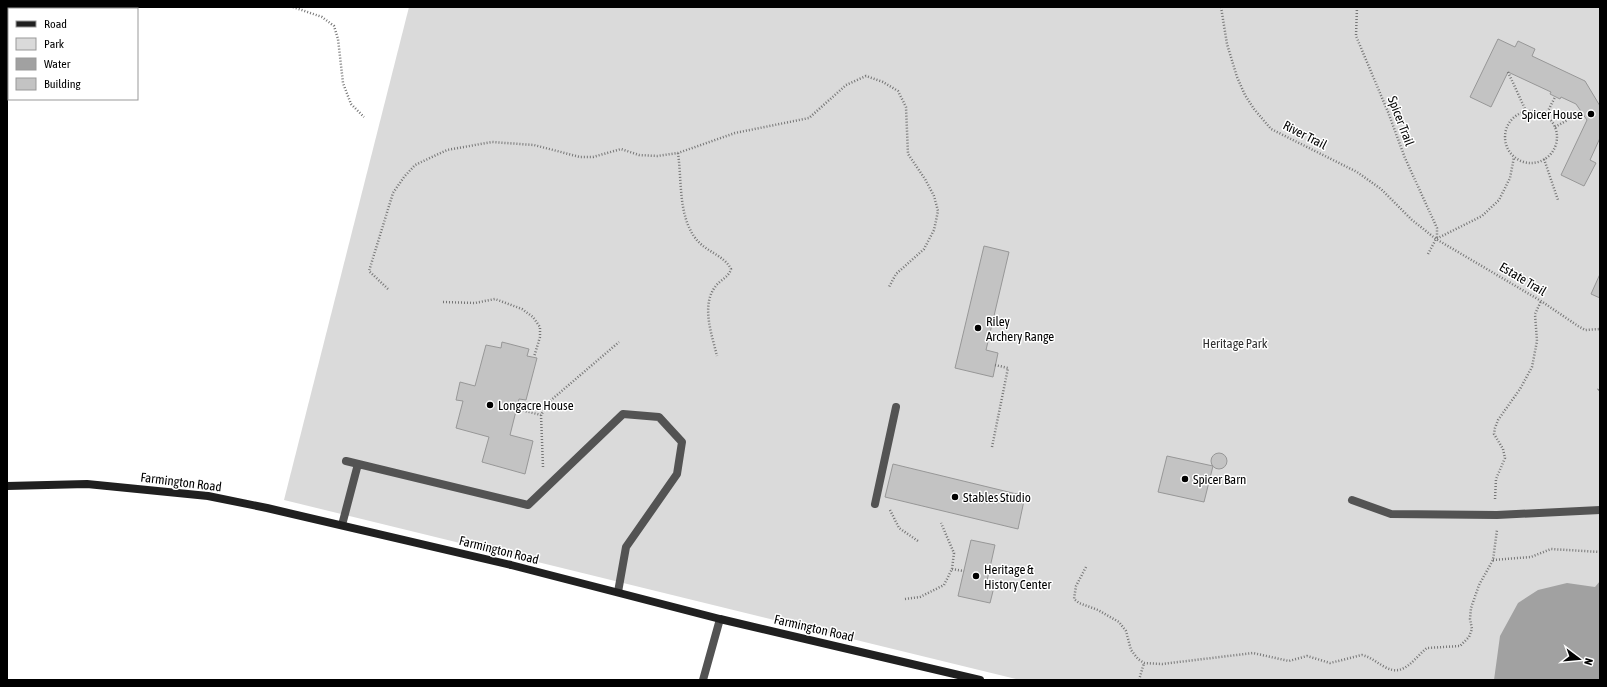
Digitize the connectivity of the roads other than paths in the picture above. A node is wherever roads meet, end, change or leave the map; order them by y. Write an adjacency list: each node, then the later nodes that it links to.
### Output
1 (896, 407): 6 (street)
2 (346, 461): 3 (street)
3 (358, 464): 8 (street); 9 (street)
4 (7, 486): 8 (street, Farmington Road)
5 (1352, 500): 7 (street)
6 (875, 504)
7 (1600, 510)
8 (342, 525): 9 (street, Farmington Road)
9 (618, 592): 10 (street, Farmington Road)
10 (720, 619): 11 (street); 12 (street, Farmington Road)
11 (703, 680)
12 (980, 680)

